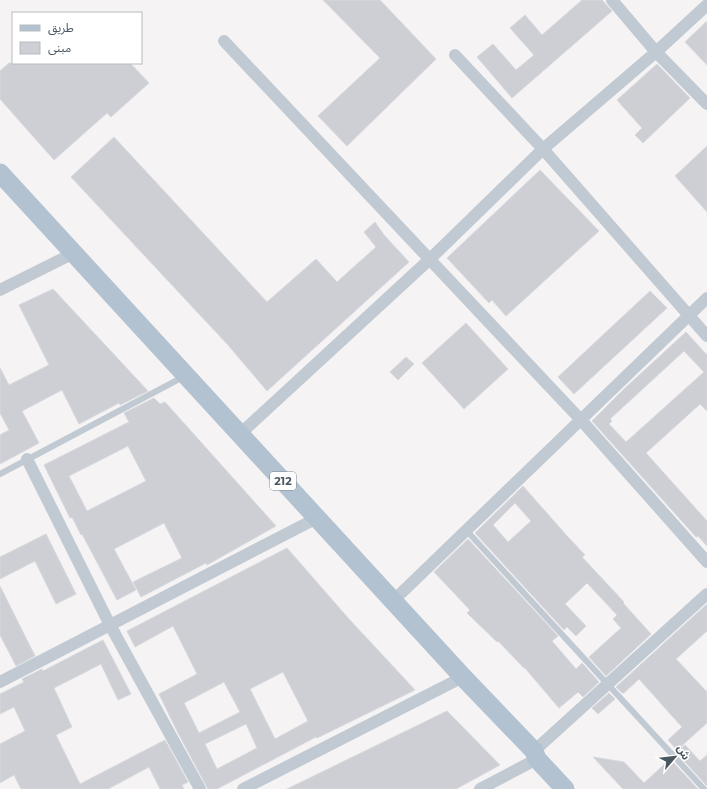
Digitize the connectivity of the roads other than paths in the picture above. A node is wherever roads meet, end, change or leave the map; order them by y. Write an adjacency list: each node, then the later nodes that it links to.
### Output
1 (612, 0): 4 (street)
2 (707, 4): 4 (street)
3 (224, 41): 10 (street)
4 (656, 52): 6 (street); 7 (street)
5 (455, 55): 7 (street)
6 (707, 104)
7 (543, 149): 10 (street); 13 (street)
8 (0, 173): 9 (main road, 212)
9 (74, 253): 11 (street); 15 (main road, 212)
10 (430, 259): 16 (street); 17 (street)
11 (0, 290)
12 (707, 298): 13 (street)
13 (689, 316): 14 (street); 16 (street)
14 (707, 336)
15 (186, 375): 17 (main road, 212); 18 (lane)
16 (581, 420): 21 (street); 22 (street)
17 (240, 434): 20 (main road, 212)
18 (27, 459): 19 (lane); 25 (street)
19 (0, 474)
20 (317, 518): 24 (main road, 212); 25 (street)
21 (466, 530): 24 (street); 28 (lane)
22 (707, 562)
23 (707, 594): 28 (street)
24 (393, 601): 26 (main road, 212)
25 (110, 625): 27 (street); 31 (street)
26 (463, 677): 29 (main road, 212); 30 (street)
27 (0, 682)
28 (607, 685): 29 (street); 34 (lane)
29 (536, 755): 32 (street); 33 (main road, 212)
30 (245, 788)
31 (200, 789)
32 (480, 789)
33 (565, 789)
34 (704, 789)

